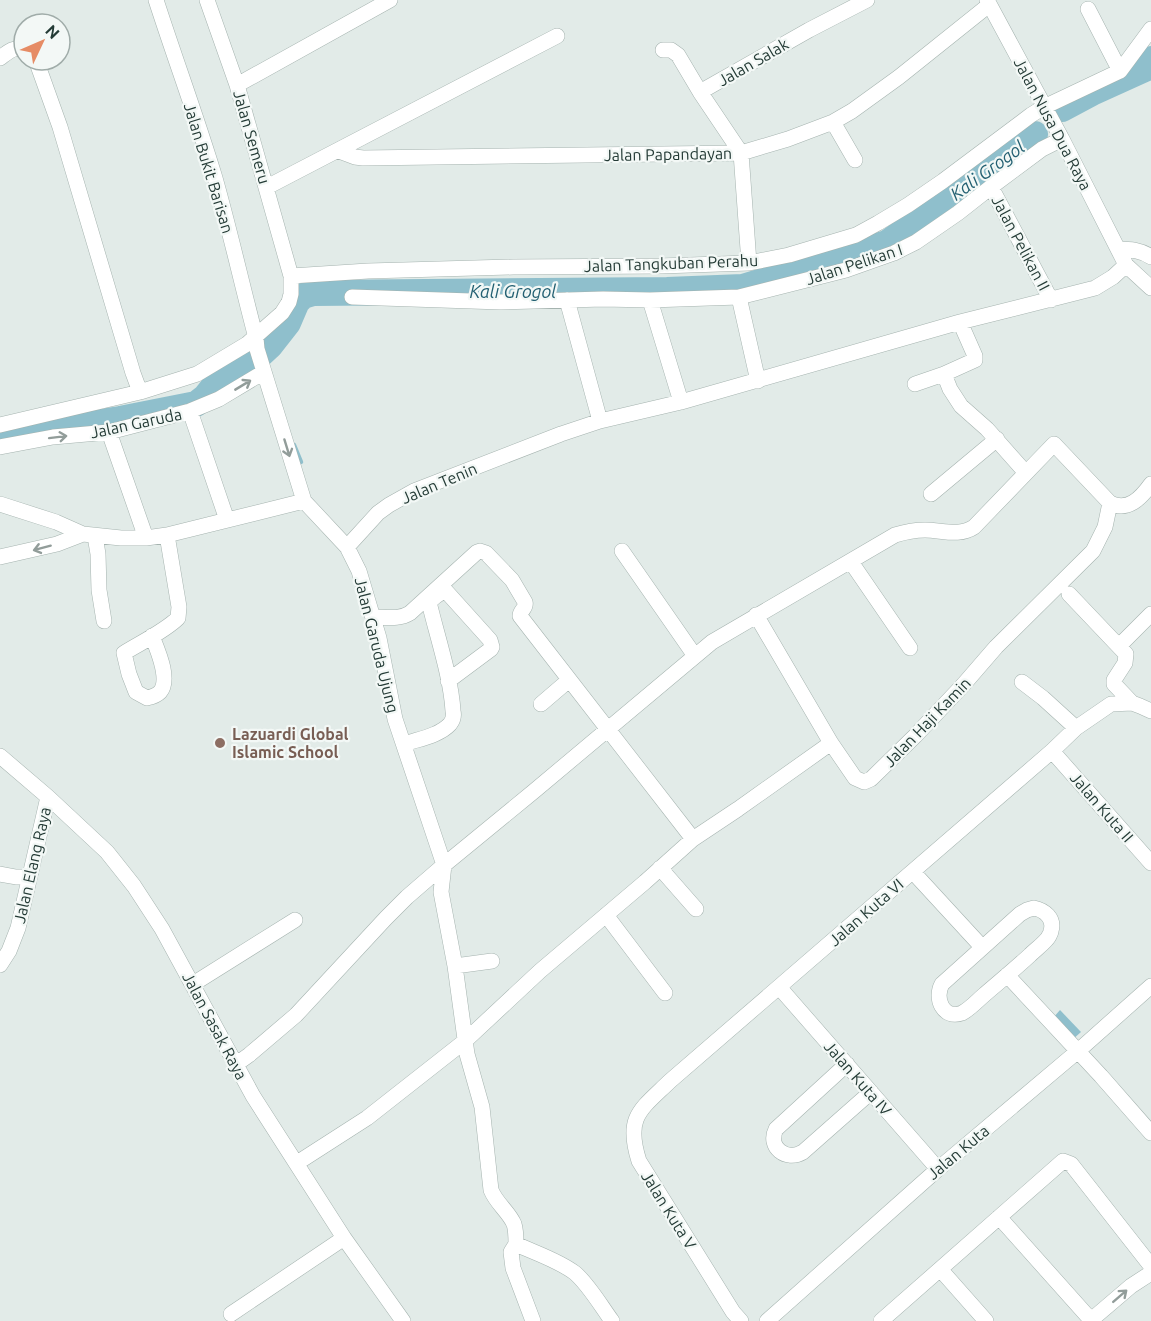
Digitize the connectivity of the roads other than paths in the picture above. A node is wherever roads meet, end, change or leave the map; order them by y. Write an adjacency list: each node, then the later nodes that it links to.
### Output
1 (156, 0): 36 (street, Jalan Bukit Barisan)
2 (207, 0): 14 (street, Jalan Semeru)
3 (390, 0): 14 (street)
4 (867, 0): 15 (street, Jalan Salak)
5 (988, 2): 16 (street, Jalan Nusa Dua Raya); 17 (street, Jalan Papandayan)
6 (1088, 9): 12 (street)
7 (1151, 29): 12 (street)
8 (557, 36): 19 (street)
9 (12, 49): 11 (street)
10 (663, 50): 15 (street)
11 (0, 58)
12 (1120, 71): 16 (street, Jalan Tangkuban Perahu)
13 (40, 72): 41 (street)
14 (237, 85): 22 (street, Jalan Semeru)
15 (700, 92): 20 (street, Jalan Salak)
16 (1044, 107): 18 (street, Jalan Nusa Dua Raya); 26 (street, Jalan Tangkuban Perahu)
17 (833, 122): 20 (street, Jalan Papandayan); 21 (street)
18 (1062, 140): 23 (street, Jalan Pelikan I); 24 (street, Jalan Nusa Dua Raya)
19 (339, 151): 20 (street, Jalan Papandayan); 22 (street)
20 (741, 153): 26 (street, Jalan Salak)
21 (855, 160)
22 (267, 187): 28 (street, Jalan Semeru)
23 (991, 187): 31 (street, Jalan Pelikan I); 34 (street, Jalan Pelikan II)
24 (1118, 249): 25 (street); 27 (street, Jalan Nusa Dua Raya)
25 (1151, 257)
26 (749, 263): 28 (street, Jalan Tangkuban Perahu)
27 (1126, 265): 29 (street, Jalan Nusa Dua Raya); 34 (street, Jalan Tenin)
28 (291, 276): 36 (street)
29 (1151, 288)
30 (352, 297): 32 (street, Jalan Pelikan I)
31 (739, 297): 33 (street, Jalan Pelikan I); 39 (street)
32 (567, 300): 33 (street, Jalan Pelikan I); 44 (street)
33 (650, 300): 42 (street)
34 (1051, 300): 35 (street, Jalan Tenin)
35 (960, 322): 38 (street); 39 (street, Jalan Tenin)
36 (256, 343): 37 (street, Jalan Garuda Ujung); 41 (street)
37 (263, 371): 43 (street, Jalan Garuda, one-way to 37); 52 (street, Jalan Garuda Ujung, one-way to 52)
38 (944, 374): 40 (street); 47 (street)
39 (758, 381): 42 (street, Jalan Tenin)
40 (915, 384)
41 (140, 392): 45 (street)
42 (681, 402): 44 (street, Jalan Tenin)
43 (191, 416): 46 (street, Jalan Garuda); 55 (street)
44 (600, 421): 59 (street, Jalan Tenin)
45 (0, 425)
46 (109, 432): 48 (street, Jalan Garuda, one-way to 46); 58 (street)
47 (998, 440): 49 (street); 51 (street)
48 (0, 447)
49 (1026, 473): 53 (street); 62 (street)
50 (1151, 484): 53 (street)
51 (931, 494)
52 (304, 501): 55 (street); 59 (street, Jalan Garuda Ujung)
53 (1110, 503): 80 (street, Jalan Haji Kamin)
54 (0, 504): 57 (street)
55 (227, 520): 56 (street)
56 (167, 535): 58 (street); 68 (street)
57 (89, 536): 58 (street); 61 (street, one-way to 61); 67 (street)
58 (146, 538)
59 (347, 547): 66 (street, Jalan Garuda Ujung)
60 (622, 551): 71 (street)
61 (0, 557)
62 (851, 562): 65 (street); 70 (street)
63 (1069, 594): 69 (street)
64 (1151, 614): 69 (street)
65 (756, 615): 71 (street); 80 (street, Jalan Haji Kamin)
66 (373, 617): 72 (street); 81 (street, Jalan Garuda Ujung)
67 (104, 621)
68 (152, 636)
69 (1119, 646): 76 (street)
70 (910, 648)
71 (695, 656): 78 (street)
72 (569, 680): 75 (street); 78 (street)
73 (448, 681): 73 (street); 81 (street)
74 (1022, 682): 79 (street)
75 (541, 704)
76 (1132, 704): 77 (street); 79 (street, Jalan Kuta VI)
77 (1151, 711)
78 (608, 728): 85 (street); 87 (street)
79 (1076, 728): 82 (street, Jalan Kuta VI)
80 (831, 742): 85 (street)
81 (404, 744): 87 (street, Jalan Garuda Ujung)
82 (1052, 751): 86 (street, Jalan Kuta II); 89 (street, Jalan Kuta VI)
83 (0, 756): 84 (street, Jalan Sasak Raya)
84 (48, 797): 91 (street, Jalan Elang Raya); 100 (street, Jalan Sasak Raya)
85 (693, 839): 88 (street)
86 (1151, 863)
87 (444, 865): 98 (street); 107 (street)
88 (660, 868): 92 (street); 93 (street)
89 (913, 872): 95 (street); 102 (street, Jalan Kuta VI)
90 (0, 874): 91 (street)
91 (29, 877): 97 (street, Jalan Elang Raya)
92 (696, 909)
93 (606, 915): 103 (street); 104 (street)
94 (295, 920): 100 (street)
95 (982, 947): 99 (street); 99 (street)
96 (492, 961): 98 (street)
97 (0, 965)
98 (455, 966): 104 (street)
99 (1007, 975): 105 (street)
100 (193, 984): 107 (street, Jalan Sasak Raya)
101 (1151, 986): 105 (street, Jalan Kuta)
102 (779, 987): 106 (street, Jalan Kuta IV); 109 (street, Jalan Kuta VI)
103 (665, 993)
104 (465, 1041): 111 (street); 115 (street)
105 (1078, 1051): 110 (street); 112 (street, Jalan Kuta)
106 (847, 1064): 108 (street, Jalan Kuta IV); 108 (street)
107 (235, 1065): 111 (street, Jalan Sasak Raya)
108 (871, 1092): 112 (street, Jalan Kuta IV)
109 (655, 1095): 124 (street, Jalan Kuta V)
110 (1151, 1132)
111 (297, 1163): 114 (street, Jalan Sasak Raya)
112 (938, 1169): 125 (street, Jalan Kuta)
113 (999, 1216): 116 (street); 117 (street); 127 (street)
114 (344, 1238): 119 (street); 121 (street, Jalan Sasak Raya)
115 (516, 1244): 122 (street); 123 (street)
116 (1151, 1266)
117 (940, 1269): 120 (street); 126 (street)
118 (1151, 1273): 127 (street, one-way to 118)
119 (231, 1314)
120 (882, 1320)
121 (403, 1321)
122 (533, 1321)
123 (612, 1321)
124 (741, 1321)
125 (767, 1321)
126 (986, 1321)
127 (1091, 1321)

